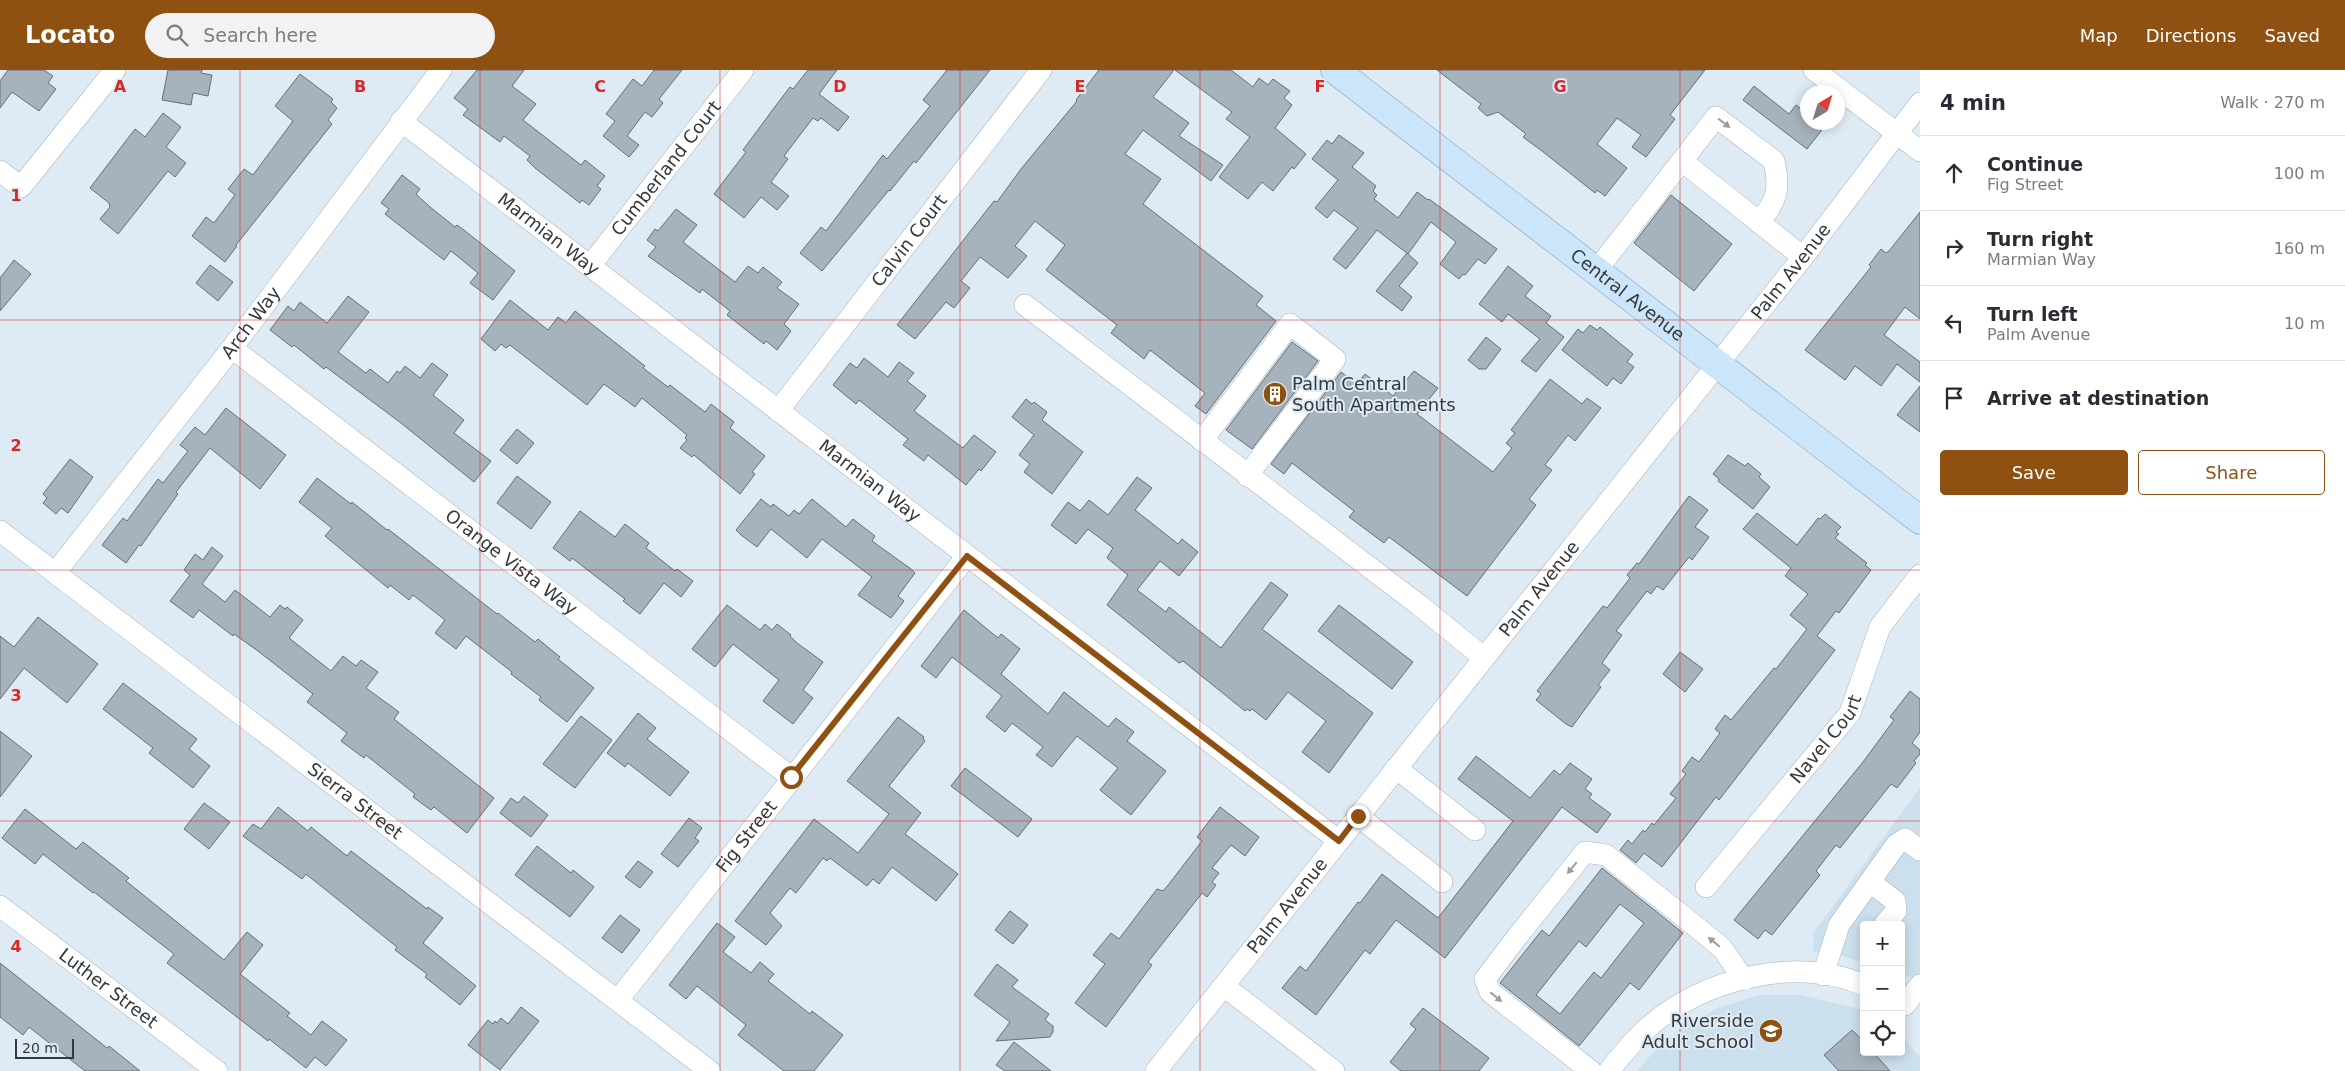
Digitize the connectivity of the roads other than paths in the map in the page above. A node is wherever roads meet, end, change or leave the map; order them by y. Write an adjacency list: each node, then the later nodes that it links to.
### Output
1 (115, 70): 12 (street)
2 (441, 70): 8 (street, Arch Way)
3 (743, 70): 15 (street, Cumberland Court)
4 (1041, 70): 20 (street, Calvin Court)
5 (1335, 70): 16 (main road, Central Avenue)
6 (1814, 70): 9 (street)
7 (1920, 103): 9 (street, Palm Avenue)
8 (401, 121): 15 (street, Marmian Way); 18 (street, Arch Way)
9 (1897, 133): 10 (street); 14 (street, Palm Avenue)
10 (1920, 151)
11 (1682, 161): 13 (street); 13 (street, one-way to 13); 16 (street)
12 (0, 171)
13 (1758, 222): 14 (street)
14 (1803, 257): 19 (street, Palm Avenue)
15 (590, 266): 20 (street, Marmian Way)
16 (1596, 271): 19 (main road, Central Avenue)
17 (1025, 305): 21 (street)
18 (232, 348): 26 (street, Arch Way); 30 (street, Orange Vista Way)
19 (1718, 364): 23 (main road, Central Avenue); 28 (street, Palm Avenue)
20 (778, 411): 25 (street, Marmian Way)
21 (1202, 441): 22 (street); 22 (street)
22 (1247, 476): 28 (street)
23 (1920, 520)
24 (0, 531): 26 (street, Sierra Street)
25 (967, 556): 30 (street, Fig Street); 33 (street, Marmian Way)
26 (55, 573): 45 (street, Sierra Street)
27 (1920, 576): 37 (street, Navel Court)
28 (1483, 657): 29 (street, Palm Avenue)
29 (1396, 768): 31 (street, Palm Avenue); 32 (street)
30 (791, 777): 45 (street, Fig Street)
31 (1358, 816): 33 (street, Palm Avenue); 35 (street)
32 (1474, 830)
33 (1339, 841): 44 (street, Palm Avenue)
34 (1920, 850): 36 (street)
35 (1442, 882)
36 (1870, 882): 39 (street); 40 (street)
37 (1706, 887)
38 (0, 906): 47 (street, Luther Street)
39 (1887, 921)
40 (1823, 975): 41 (street); 42 (street)
41 (1744, 980): 51 (street, one-way to 51); 52 (street)
42 (1860, 984)
43 (1920, 985): 46 (street)
44 (1224, 986): 49 (street, Palm Avenue); 50 (street)
45 (618, 1000): 48 (street, Sierra Street)
46 (1909, 1008)
47 (217, 1071)
48 (710, 1071)
49 (1156, 1071)
50 (1334, 1071)
51 (1591, 1071)
52 (1609, 1071)

